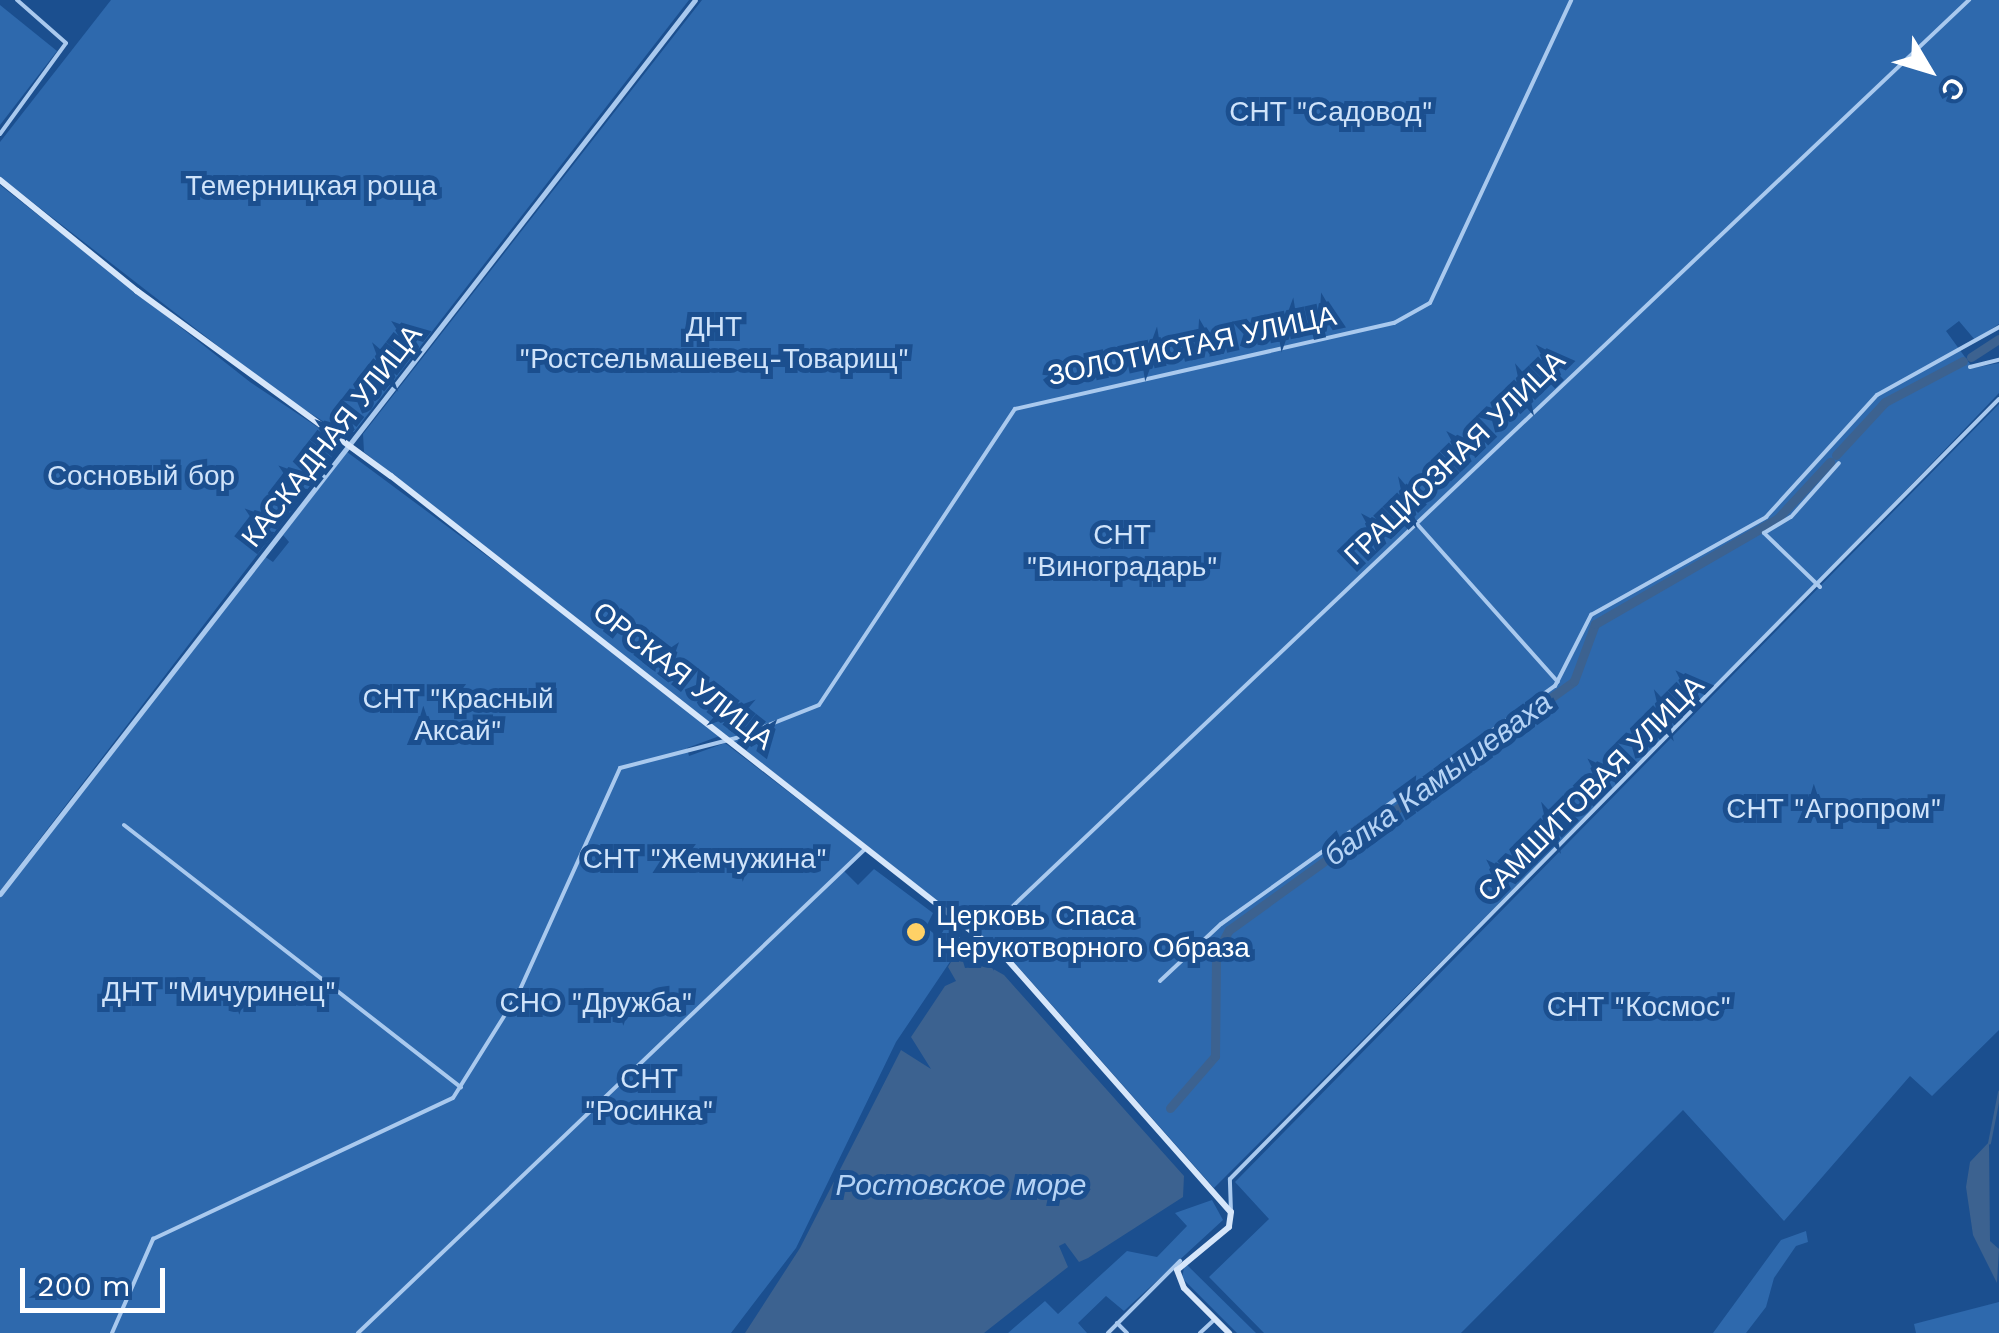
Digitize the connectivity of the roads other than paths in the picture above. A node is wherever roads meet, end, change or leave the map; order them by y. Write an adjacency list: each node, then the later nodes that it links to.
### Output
1 (17, 0): 5 (street)
2 (695, 0): 11 (street, КАСКАДНАЯ УЛИЦА)
3 (1571, 0): 16 (street, ЗОЛОТИСТАЯ УЛИЦА)
4 (1969, 0): 13 (street, ГРАЦИОЗНАЯ УЛИЦА)
5 (0, 134)
6 (0, 180): 11 (main road, ОРСКАЯ УЛИЦА)
7 (1999, 327): 15 (street)
8 (1999, 360): 9 (street)
9 (1970, 367)
10 (1999, 399): 14 (street, САМШИТОВАЯ УЛИЦА)
11 (350, 446): 16 (main road, ОРСКАЯ УЛИЦА); 19 (street, КАСКАДНАЯ УЛИЦА)
12 (1839, 464): 14 (street)
13 (1417, 524): 15 (street); 20 (street, ГРАЦИОЗНАЯ УЛИЦА)
14 (1820, 586): 23 (street, САМШИТОВАЯ УЛИЦА)
15 (1558, 682): 21 (street)
16 (728, 740): 18 (main road, ОРСКАЯ УЛИЦА); 22 (street, ЗОЛОТИСТАЯ УЛИЦА)
17 (124, 825): 22 (street)
18 (865, 849): 20 (main road, ОРСКАЯ УЛИЦА); 28 (street)
19 (0, 894)
20 (962, 924): 23 (main road, ОРСКАЯ УЛИЦА)
21 (1160, 981)
22 (462, 1087): 27 (street)
23 (1231, 1212): 24 (main road)
24 (1180, 1261): 25 (main road); 26 (street)
25 (1215, 1319): 31 (street); 32 (main road)
26 (1118, 1323): 29 (street); 30 (street)
27 (112, 1333)
28 (358, 1333)
29 (1108, 1333)
30 (1127, 1333)
31 (1200, 1333)
32 (1229, 1333)

